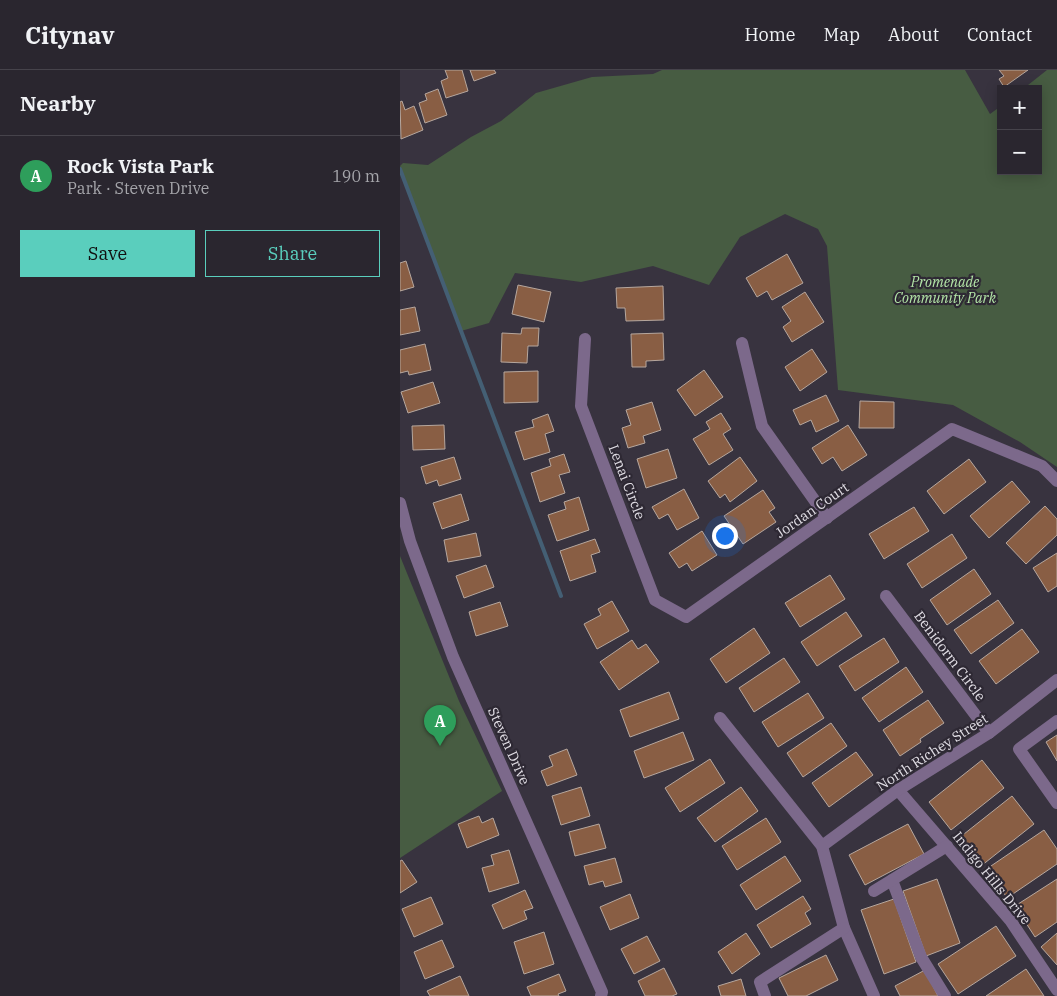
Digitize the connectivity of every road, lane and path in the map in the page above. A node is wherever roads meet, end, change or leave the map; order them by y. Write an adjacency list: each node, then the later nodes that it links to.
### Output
1 (585, 339): 7 (street, Lenai Circle)
2 (742, 343): 5 (street)
3 (1057, 481): 5 (street, Jordan Court)
4 (400, 503): 20 (street, Steven Drive)
5 (826, 518): 7 (street, Jordan Court)
6 (886, 596): 11 (street, Benidorm Circle)
7 (685, 616)
8 (1057, 680): 11 (street, North Richey Street)
9 (720, 718): 14 (street)
10 (1057, 721): 13 (street)
11 (989, 733): 12 (street, North Richey Street)
12 (898, 790): 14 (street, North Richey Street); 15 (street, Indigo Hills Drive)
13 (1057, 803)
14 (822, 846): 18 (street)
15 (946, 846): 16 (street); 19 (street, Indigo Hills Drive)
16 (892, 880): 17 (street); 23 (street)
17 (874, 891)
18 (844, 928): 21 (street); 22 (street)
19 (1056, 988)
20 (601, 996)
21 (765, 996)
22 (874, 996)
23 (945, 996)

